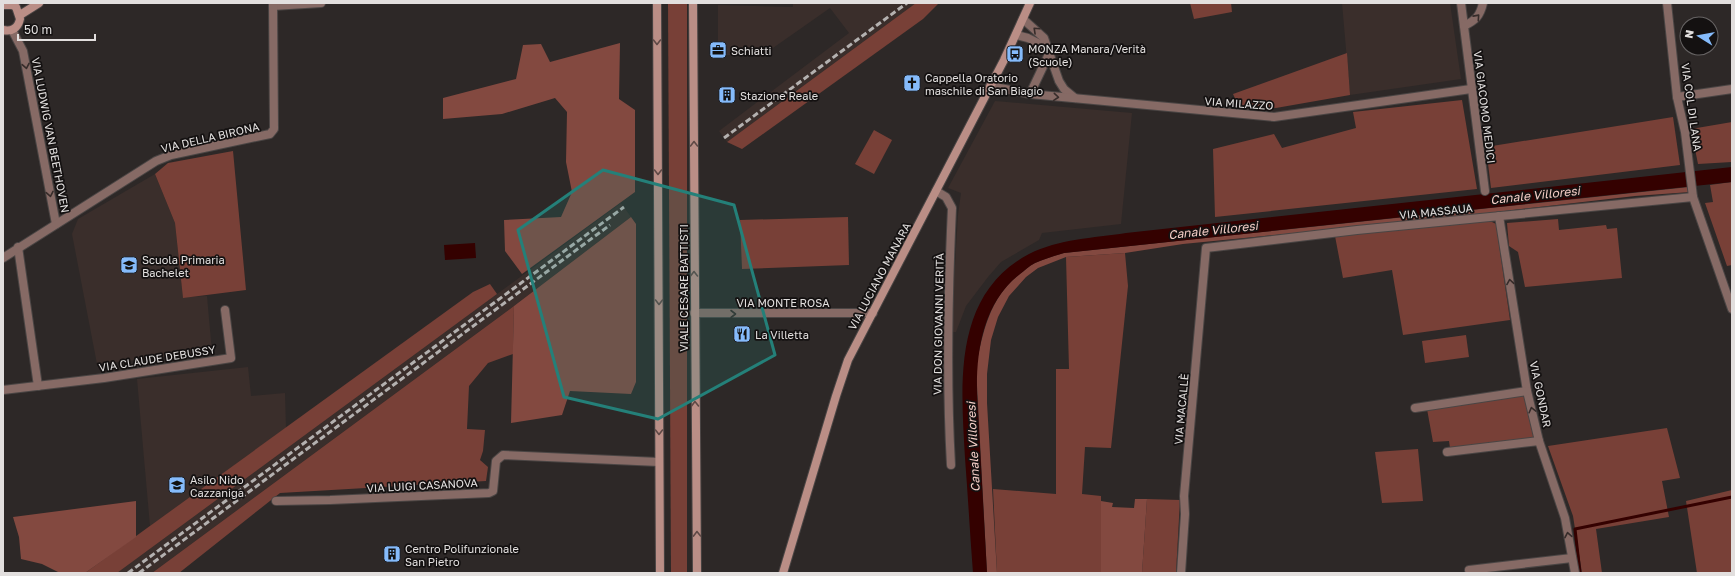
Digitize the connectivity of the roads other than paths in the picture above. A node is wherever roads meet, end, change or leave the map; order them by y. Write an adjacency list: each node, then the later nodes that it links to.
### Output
1 (39, 3): 11 (main road)
2 (321, 3): 10 (street)
3 (657, 3): 42 (main road, one-way to 42)
4 (693, 3): 34 (main road, VIALE CESARE BATTISTI, one-way to 4)
5 (1030, 3): 12 (main road, VIA LUCIANO MANARA)
6 (1461, 3): 13 (street, VIA GIACOMO MEDICI)
7 (1483, 3): 13 (street, one-way to 7)
8 (1667, 3): 22 (street, VIA COL DI LANA)
9 (8, 4): 11 (main road)
10 (273, 5): 28 (street, VIA DELLA BIRONA)
11 (20, 16): 15 (main road)
12 (1023, 19): 16 (main road, VIA LUCIANO MANARA); 17 (street, one-way to 12)
13 (1464, 26): 19 (street, VIA GIACOMO MEDICI)
14 (3, 30): 15 (main road)
15 (12, 30): 28 (street, VIA LUDWIG VAN BEETHOVEN, one-way to 28)
16 (1016, 35): 17 (street); 18 (main road, VIA LUCIANO MANARA)
17 (1047, 51): 21 (street); 23 (street)
18 (990, 86): 21 (street, VIA MILAZZO); 24 (main road, VIA LUCIANO MANARA)
19 (1471, 89): 23 (street, VIA MILAZZO); 25 (street, VIA GIACOMO MEDICI)
20 (1732, 89): 22 (street)
21 (1030, 94): 23 (street, VIA MILAZZO, one-way to 23)
22 (1677, 97): 26 (street, VIA COL DI LANA)
23 (1075, 98)
24 (936, 191): 35 (main road, VIA LUCIANO MANARA); 43 (street, VIA DON GIOVANNI VERITÀ)
25 (1485, 191)
26 (1693, 194): 27 (street, VIA MASSAUA); 32 (street, VIA COL DI LANA)
27 (1499, 216): 30 (street, VIA MASSAUA); 38 (street, VIA GONDAR, one-way to 27)
28 (56, 224): 29 (street, VIA DELLA BIRONA)
29 (18, 248): 31 (street, VIA DELLA BIRONA); 36 (street)
30 (1206, 248): 50 (street, VIA MACALLÈ)
31 (3, 258)
32 (1732, 309)
33 (225, 310): 36 (street, VIA CLAUDE DEBUSSY)
34 (694, 313): 35 (street, VIA MONTE ROSA, one-way to 35); 48 (main road, VIALE CESARE BATTISTI, one-way to 34)
35 (873, 313): 49 (main road, VIA LUCIANO MANARA)
36 (38, 386): 37 (street, VIA CLAUDE DEBUSSY)
37 (3, 390)
38 (1527, 391): 39 (street); 40 (street, VIA GONDAR, one-way to 38)
39 (1415, 408)
40 (1540, 441): 41 (street); 45 (street, VIA GONDAR, one-way to 40)
41 (1448, 452)
42 (660, 462): 44 (street, VIA LUIGI CASANOVA); 47 (main road)
43 (951, 465)
44 (276, 501)
45 (1572, 558): 46 (street); 51 (street, VIA GONDAR)
46 (1469, 570)
47 (660, 573)
48 (697, 573)
49 (783, 573)
50 (1181, 573)
51 (1574, 573)

